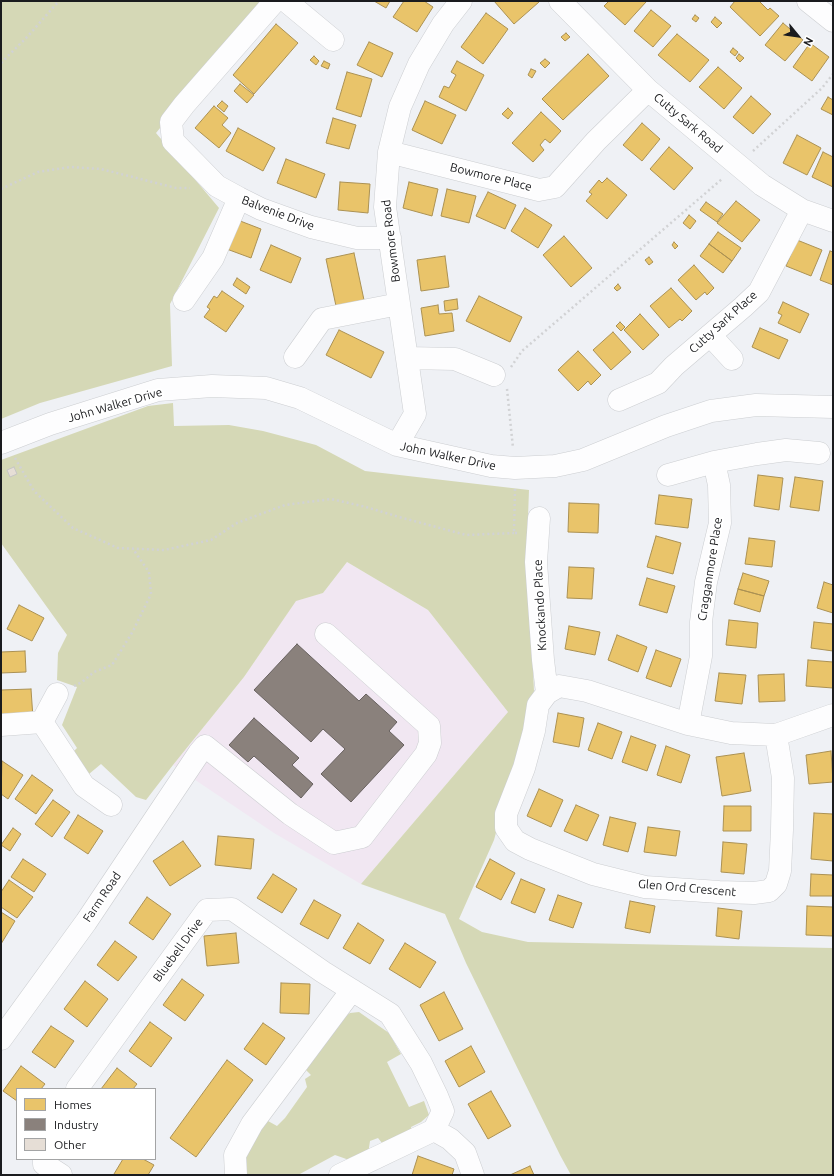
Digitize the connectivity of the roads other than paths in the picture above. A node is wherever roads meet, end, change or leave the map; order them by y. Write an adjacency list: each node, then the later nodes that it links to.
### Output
1 (275, 1): 10 (street, Balvenie Drive)
2 (286, 1): 7 (street)
3 (461, 1): 9 (street, Bowmore Road)
4 (560, 1): 8 (street, Cutty Sark Road)
5 (808, 1): 6 (street)
6 (833, 21)
7 (333, 40)
8 (648, 90): 9 (street, Bowmore Place); 11 (street, Cutty Sark Road)
9 (389, 152): 13 (street, Bowmore Road)
10 (239, 198): 13 (street, Balvenie Drive); 14 (street)
11 (802, 210): 12 (street, Cutty Sark Road); 16 (street, Cutty Sark Place)
12 (833, 221)
13 (390, 238): 15 (street, Bowmore Road)
14 (184, 300)
15 (399, 304): 17 (street); 18 (street, Bowmore Road)
16 (710, 335): 19 (street); 21 (street, Cutty Sark Place)
17 (295, 357)
18 (407, 358): 20 (street); 24 (street, Bowmore Road)
19 (732, 359)
20 (504, 377)
21 (619, 400)
22 (833, 407): 24 (street, John Walker Drive)
23 (5, 441): 24 (street, John Walker Drive)
24 (397, 445)
25 (819, 453): 26 (street)
26 (714, 462): 27 (street); 34 (street, Cragganmore Place)
27 (668, 475)
28 (538, 526): 30 (street, Knockando Place)
29 (326, 634): 39 (street, Farm Road)
30 (547, 693): 34 (street); 36 (street, Glen Ord Crescent)
31 (57, 694): 33 (street)
32 (833, 715): 36 (street)
33 (42, 722): 35 (street); 37 (street)
34 (688, 724): 36 (street)
35 (1, 725)
36 (776, 735)
37 (111, 805)
38 (352, 990): 40 (street, Bluebell Drive); 41 (street, Bluebell Drive); 44 (street)
39 (1, 1039)
40 (78, 1088)
41 (434, 1130): 45 (street); 46 (street)
42 (44, 1160): 43 (street)
43 (61, 1175)
44 (236, 1175)
45 (340, 1175)
46 (473, 1175)

